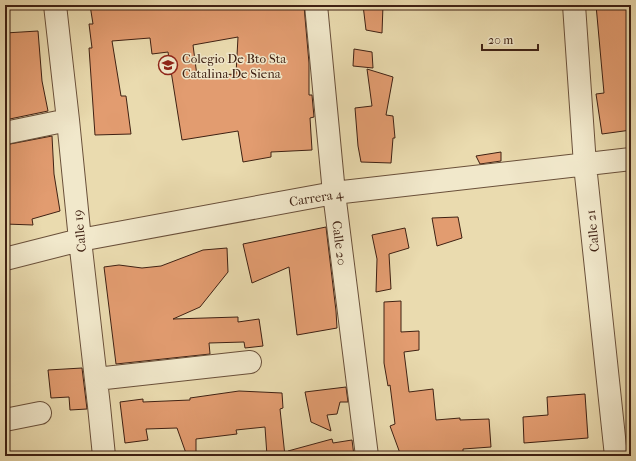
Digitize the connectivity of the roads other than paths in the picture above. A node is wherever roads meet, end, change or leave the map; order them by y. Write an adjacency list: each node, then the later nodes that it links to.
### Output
1 (55, 5): 4 (street, Calle 19)
2 (316, 5): 8 (street, Calle 20)
3 (574, 5): 7 (street, Calle 21)
4 (68, 120): 5 (street); 9 (street, Calle 19)
5 (5, 133)
6 (631, 159): 7 (street, Carrera 4)
7 (585, 166): 8 (street, Carrera 4); 17 (street, Calle 21)
8 (334, 193): 9 (street, Carrera 4); 16 (street, Calle 20)
9 (80, 240): 10 (street, Carrera 4); 12 (street, Calle 19)
10 (5, 259)
11 (250, 362): 12 (street)
12 (96, 379): 15 (street, Calle 19)
13 (40, 413): 14 (street)
14 (5, 420)
15 (104, 456)
16 (367, 456)
17 (616, 456)

